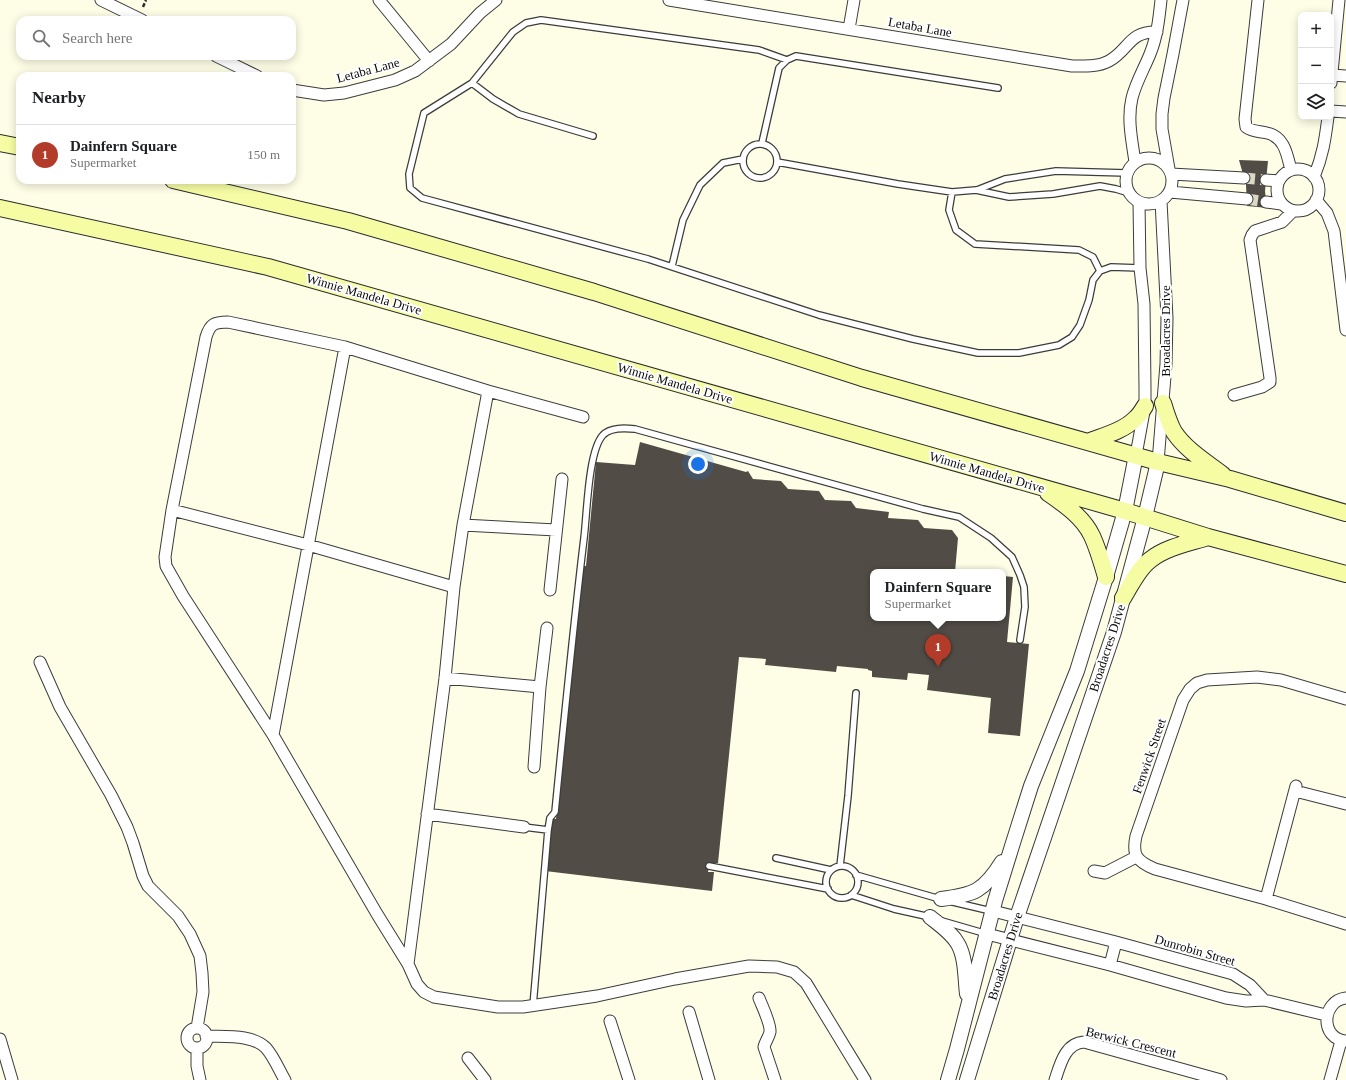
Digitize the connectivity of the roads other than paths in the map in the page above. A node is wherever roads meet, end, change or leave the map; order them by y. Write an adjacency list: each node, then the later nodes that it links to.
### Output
1 (101, 0): 10 (street)
2 (379, 0): 16 (street)
3 (496, 0): 16 (street, Letaba Lane)
4 (668, 0): 11 (street, Letaba Lane)
5 (854, 0): 11 (street)
6 (1161, 0): 12 (street)
7 (1183, 0): 34 (street)
8 (1258, 0): 33 (street)
9 (1339, 0): 13 (street)
10 (134, 16)
11 (849, 29): 12 (street, Letaba Lane)
12 (1157, 32): 32 (street)
13 (1334, 49)
14 (224, 60): 17 (street)
15 (787, 60): 20 (lane); 21 (lane); 28 (lane)
16 (429, 62): 22 (street, Letaba Lane)
17 (249, 72)
18 (1346, 76): 19 (street)
19 (1334, 78)
20 (472, 83): 26 (lane); 55 (lane)
21 (998, 88)
22 (296, 91)
23 (1334, 110): 24 (street)
24 (1346, 112)
25 (1328, 120): 37 (street)
26 (593, 136)
27 (0, 143): 29 (main road)
28 (762, 143): 30 (lane); 31 (lane)
29 (16, 146)
30 (743, 159): 31 (lane); 55 (lane)
31 (777, 162): 43 (lane)
32 (1135, 162): 34 (street); 35 (street)
33 (1291, 170): 37 (street); 40 (street)
34 (1170, 171): 36 (street); 44 (street)
35 (1127, 173): 42 (lane); 45 (street)
36 (1218, 176): 38 (street); 46 (street)
37 (1314, 177): 48 (street)
38 (1244, 178)
39 (1266, 180): 40 (street)
40 (1279, 181): 52 (street)
41 (190, 184): 66 (main road)
42 (976, 190): 43 (lane); 45 (lane)
43 (952, 192): 58 (lane)
44 (1170, 192): 46 (street); 49 (street)
45 (1129, 193): 50 (street)
46 (1217, 195): 47 (street)
47 (1247, 199)
48 (1316, 200): 54 (street); 56 (street)
49 (1161, 201): 50 (street); 63 (street, Broadacres Drive)
50 (1139, 202): 57 (street, Broadacres Drive)
51 (1266, 202): 52 (street)
52 (1281, 204): 54 (street)
53 (0, 208): 71 (main road, Winnie Mandela Drive)
54 (1293, 211): 62 (street)
55 (672, 266): 58 (lane)
56 (1343, 267): 59 (street)
57 (1140, 268): 58 (lane); 64 (street, Broadacres Drive)
58 (1100, 270)
59 (1346, 330)
60 (345, 348): 61 (street); 72 (street); 79 (street)
61 (488, 391): 65 (street); 76 (street)
62 (1234, 395)
63 (1163, 403): 68 (street, Broadacres Drive); 70 (main road)
64 (1145, 406): 66 (main road); 67 (street, Broadacres Drive)
65 (583, 416)
66 (1088, 442): 67 (main road)
67 (1136, 455): 68 (main road); 73 (street, Broadacres Drive)
68 (1158, 462): 70 (main road); 75 (street, Broadacres Drive)
69 (562, 479): 77 (street)
70 (1230, 479): 74 (main road)
71 (1040, 487): 73 (main road, Winnie Mandela Drive); 81 (main road)
72 (172, 510): 79 (street); 92 (street)
73 (1125, 510): 75 (main road, Winnie Mandela Drive); 81 (street, Broadacres Drive)
74 (1346, 513)
75 (1145, 517): 78 (main road, Winnie Mandela Drive); 84 (street, Broadacres Drive)
76 (463, 525): 77 (street); 82 (street)
77 (556, 530): 83 (street)
78 (1208, 537): 80 (main road, Winnie Mandela Drive); 84 (main road)
79 (308, 545): 82 (street); 92 (street)
80 (1346, 574)
81 (1106, 577): 98 (street, Broadacres Drive)
82 (454, 587): 88 (street)
83 (550, 590)
84 (1123, 598): 112 (street, Broadacres Drive)
85 (547, 628): 89 (street)
86 (1020, 640): 97 (lane)
87 (40, 662): 127 (street)
88 (445, 678): 89 (street); 95 (street)
89 (540, 687): 93 (street)
90 (856, 693): 102 (lane)
91 (1346, 698): 99 (street, Fenwick Street)
92 (273, 735): 117 (street)
93 (534, 767)
94 (1346, 804): 109 (street)
95 (428, 814): 96 (street); 117 (street)
96 (524, 827): 97 (lane)
97 (548, 830): 123 (lane)
98 (1012, 846): 108 (street); 110 (street, Broadacres Drive)
99 (1136, 857): 104 (street); 109 (street)
100 (776, 858): 103 (lane)
101 (709, 866): 106 (lane)
102 (840, 866): 103 (lane); 105 (lane)
103 (831, 870): 106 (lane)
104 (1094, 871)
105 (856, 875): 107 (lane); 108 (lane)
106 (828, 889): 107 (lane)
107 (851, 895): 111 (lane)
108 (941, 899): 110 (lane)
109 (1266, 899): 113 (street)
110 (993, 911): 112 (street, Dunrobin Street); 114 (street, Broadacres Drive)
111 (930, 917): 114 (lane); 122 (street)
112 (1017, 917): 115 (street, Broadacres Drive); 116 (street, Dunrobin Street)
113 (1346, 924)
114 (986, 934): 115 (street); 122 (street, Broadacres Drive)
115 (1011, 940): 118 (street); 142 (street, Broadacres Drive)
116 (1116, 942): 118 (street); 121 (street, Dunrobin Street)
117 (408, 964): 123 (street)
118 (1110, 965): 121 (street)
119 (759, 998): 139 (street)
120 (1346, 998): 125 (street)
121 (1264, 1000): 125 (street)
122 (968, 1004): 141 (street, Broadacres Drive)
123 (533, 1006): 140 (street)
124 (689, 1012): 138 (street)
125 (1326, 1015): 130 (street)
126 (610, 1021): 137 (street)
127 (197, 1028): 128 (street); 131 (street)
128 (206, 1036): 131 (street); 135 (street)
129 (0, 1039): 133 (street)
130 (1344, 1041): 145 (street)
131 (197, 1048): 134 (street)
132 (468, 1058): 136 (street)
133 (12, 1080)
134 (200, 1080)
135 (285, 1080)
136 (485, 1080)
137 (629, 1080)
138 (710, 1080)
139 (775, 1080)
140 (865, 1080)
141 (948, 1080)
142 (967, 1080)
143 (1055, 1080): 144 (street, Berwick Crescent)
144 (1221, 1080)
145 (1330, 1080)

